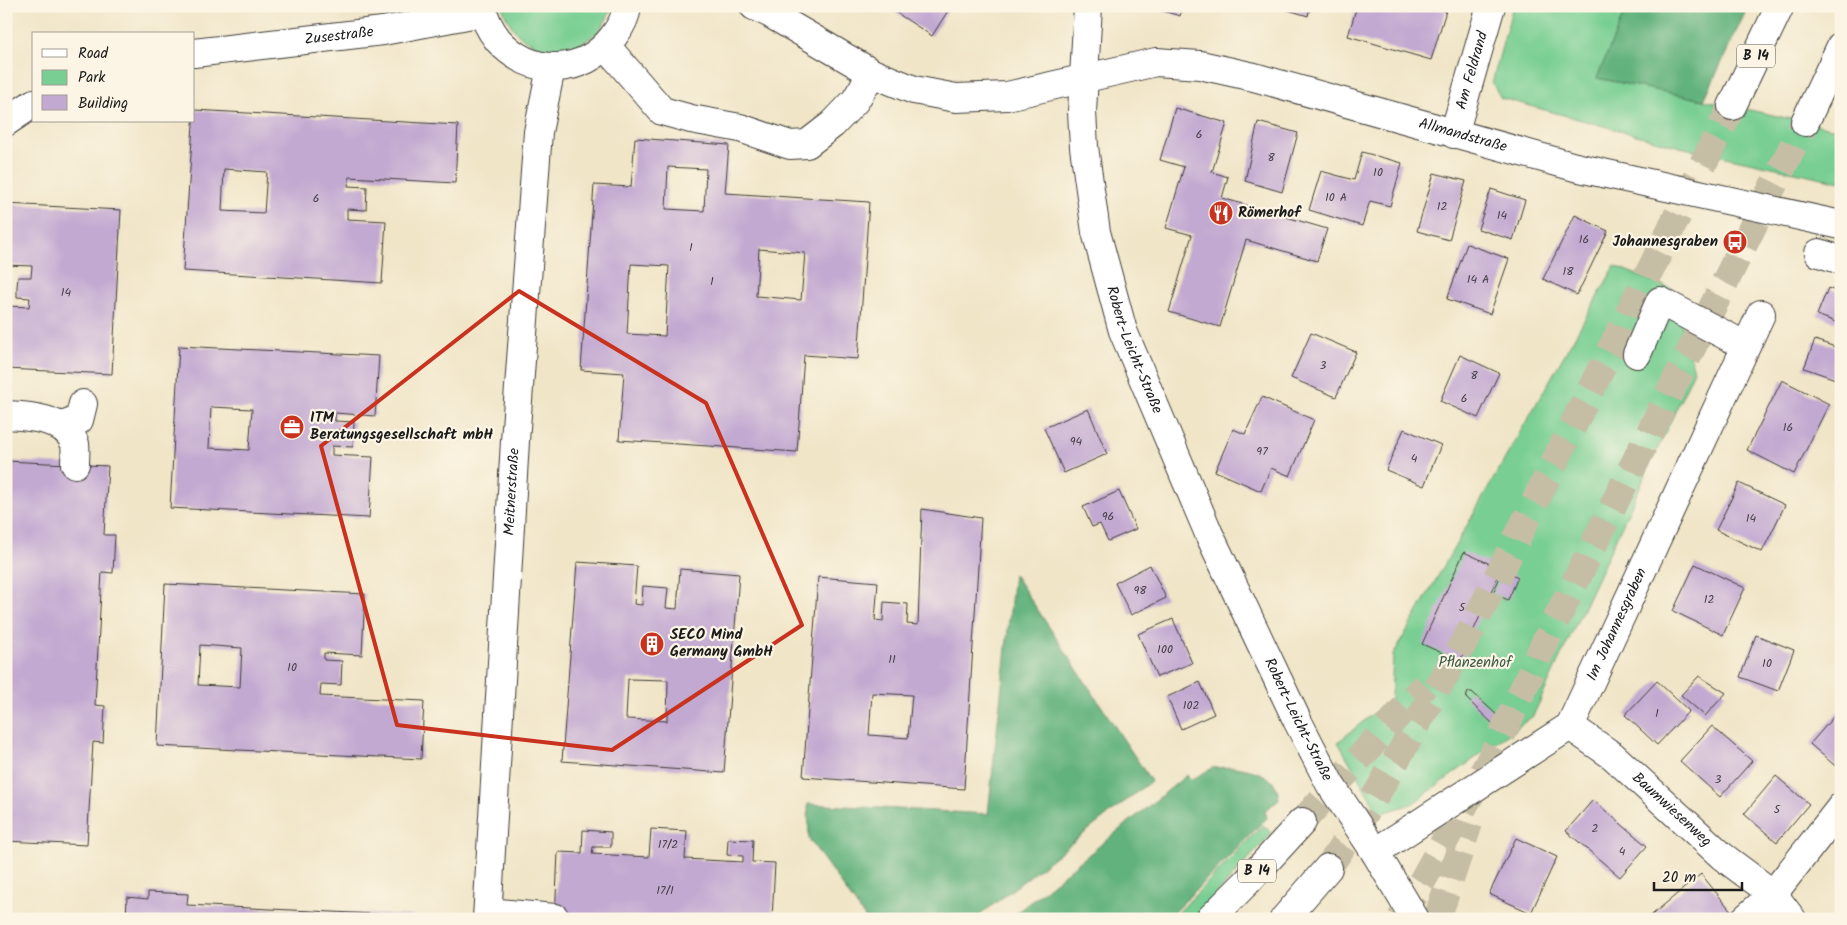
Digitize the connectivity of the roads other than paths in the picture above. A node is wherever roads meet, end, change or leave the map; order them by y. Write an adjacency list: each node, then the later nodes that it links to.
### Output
1 (627, 6): 7 (main road)
2 (754, 6): 11 (main road)
3 (1088, 6): 12 (main road, Robert-Leicht-Straße)
4 (1491, 6): 17 (main road, Am Feldrand)
5 (1780, 6): 14 (main road, B 14)
6 (483, 9): 9 (main road, Zusestraße); 10 (main road)
7 (606, 46): 10 (main road); 11 (main road)
8 (1841, 46): 16 (main road)
9 (195, 53)
10 (551, 68): 32 (main road, Meitnerstraße)
11 (872, 74): 12 (main road)
12 (1085, 77): 17 (main road, Allmandstraße); 29 (main road, Robert-Leicht-Straße)
13 (32, 104): 15 (main road)
14 (1732, 106)
15 (6, 122)
16 (1804, 122)
17 (1454, 134): 18 (main road, Allmandstraße)
18 (1841, 225)
19 (1760, 314): 20 (main road, Im Johannesgraben)
20 (1746, 346): 21 (main road); 26 (main road, Im Johannesgraben)
21 (1637, 354)
22 (83, 404): 24 (main road)
23 (6, 415): 24 (main road)
24 (62, 426): 25 (main road)
25 (75, 464)
26 (1570, 726): 29 (main road); 31 (main road, Baumwiesenweg)
27 (1841, 808): 31 (main road)
28 (1302, 822): 34 (main road, B 14)
29 (1375, 852): 36 (main road, Robert-Leicht-Straße)
30 (1328, 868): 35 (main road)
31 (1773, 894): 37 (main road); 38 (main road, Baumwiesenweg)
32 (487, 915): 33 (main road)
33 (555, 918)
34 (1210, 919)
35 (1284, 919)
36 (1415, 919)
37 (1745, 919)
38 (1792, 919)

